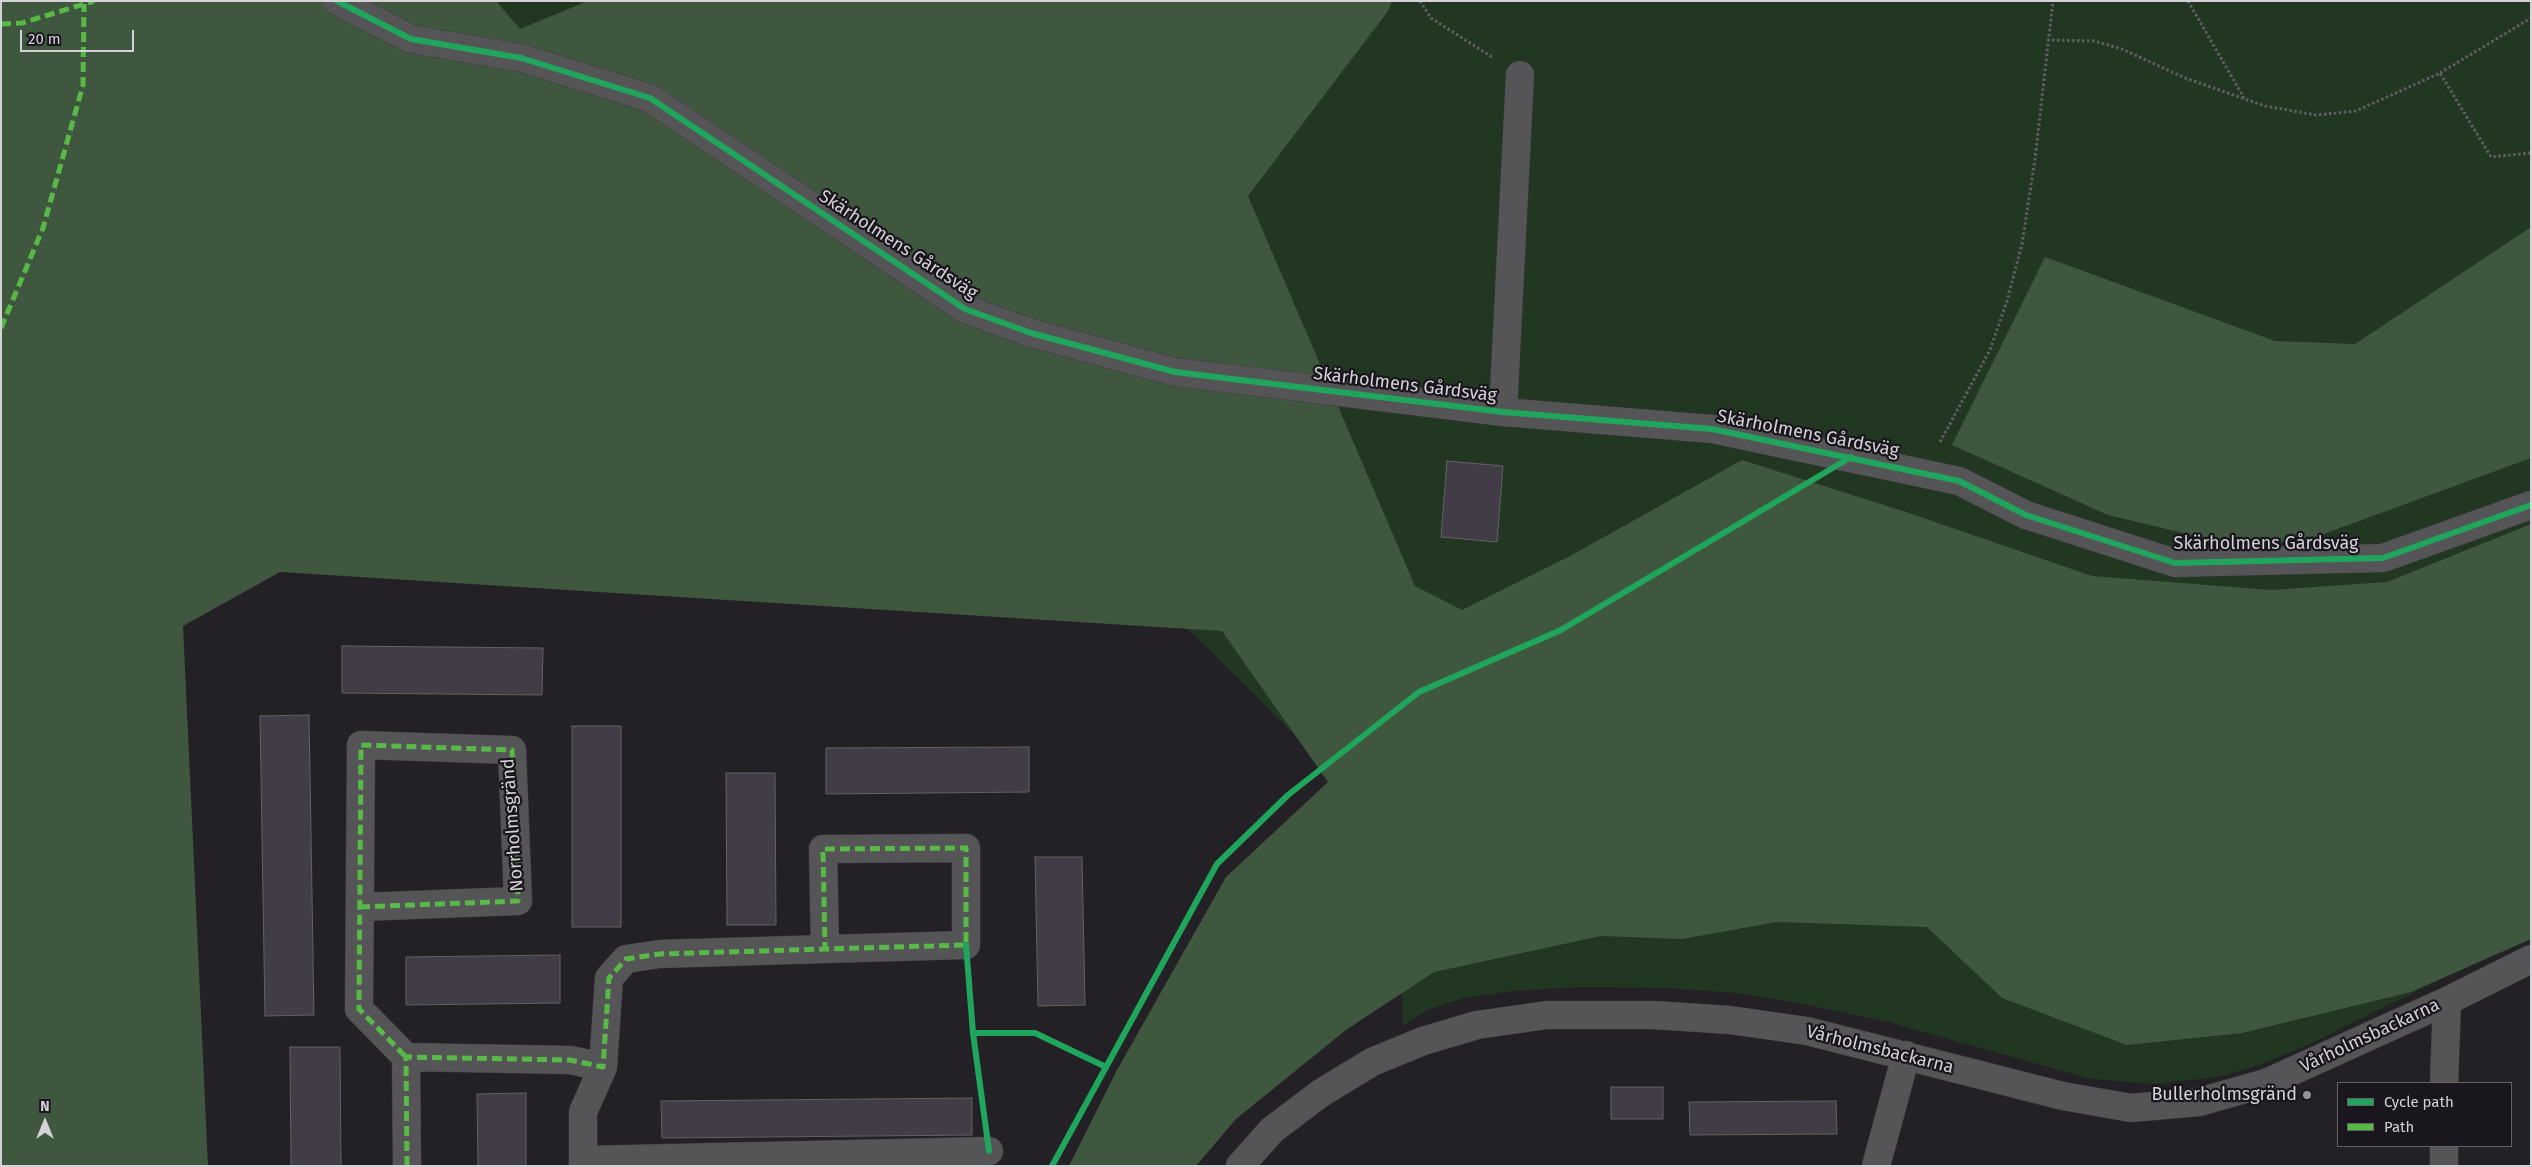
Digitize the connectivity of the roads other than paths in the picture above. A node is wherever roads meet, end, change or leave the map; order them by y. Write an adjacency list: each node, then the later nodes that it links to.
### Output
1 (337, 1): 3 (street, Skärholmens Gårdsväg)
2 (1520, 75): 3 (street)
3 (1504, 412): 4 (street, Skärholmens Gårdsväg)
4 (2531, 505)
5 (360, 907): 5 (street, Norrholmsgränd); 10 (street, Norrholmsgränd)
6 (825, 949): 6 (street); 11 (street)
7 (2531, 959): 8 (street, Vårholmsbackarna)
8 (2447, 1001): 9 (street, Vårholmsbackarna); 12 (street)
9 (1906, 1055): 17 (street, Vårholmsbackarna); 18 (street)
10 (406, 1057): 11 (street); 16 (street)
11 (603, 1067): 15 (street)
12 (2444, 1082)
13 (2444, 1147): 19 (street)
14 (989, 1151): 15 (street)
15 (583, 1163)
16 (407, 1166)
17 (1240, 1166)
18 (1876, 1166)
19 (2444, 1166)

